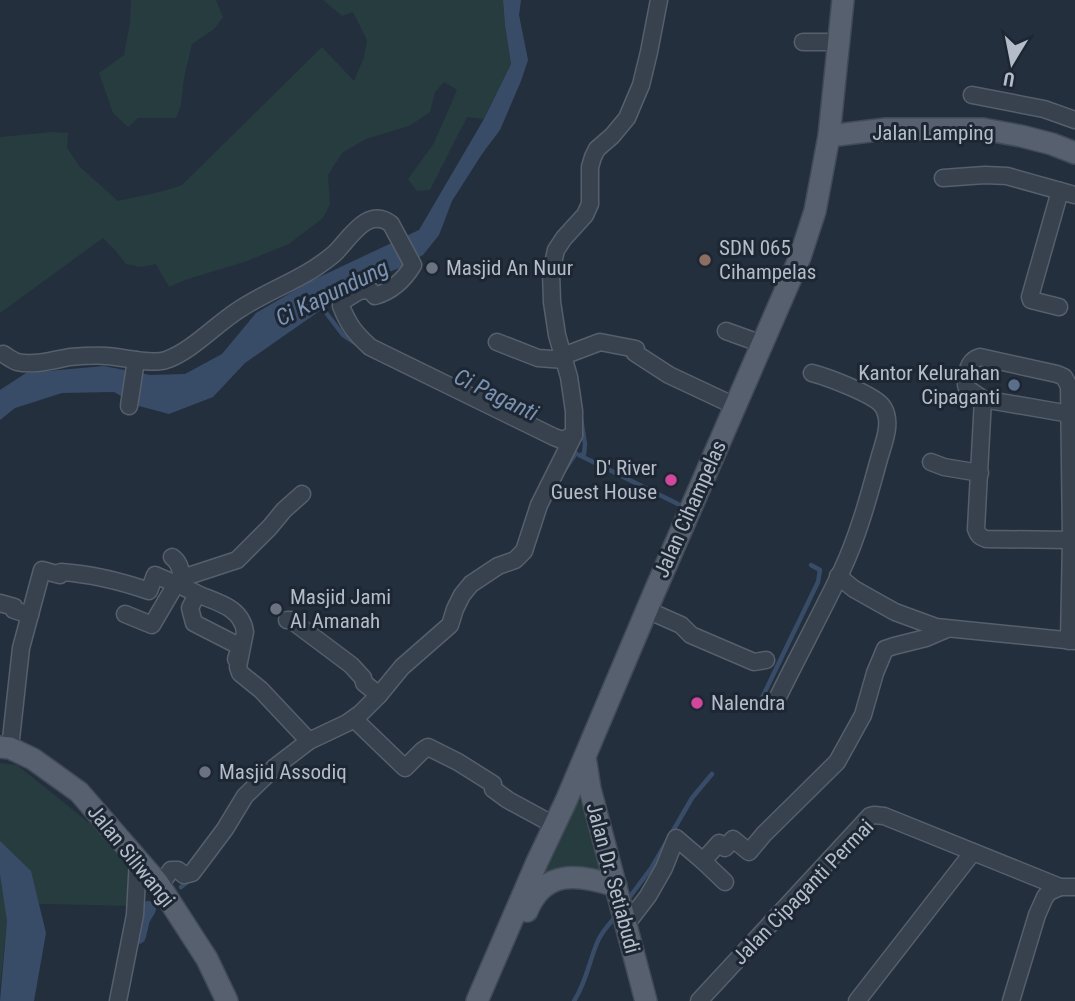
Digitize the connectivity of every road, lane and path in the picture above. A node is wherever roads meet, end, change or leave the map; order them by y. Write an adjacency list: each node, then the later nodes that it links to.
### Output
1 (659, 0): 16 (street)
2 (843, 0): 4 (main road, Jalan Cihampelas)
3 (803, 42): 4 (street)
4 (839, 42): 7 (main road, Jalan Cihampelas)
5 (972, 95): 6 (street, Jalan Lamping)
6 (1075, 120)
7 (829, 136): 8 (main road, Jalan Lamping); 14 (main road, Jalan Cihampelas)
8 (1075, 153)
9 (943, 178): 10 (street)
10 (1068, 193): 11 (street)
11 (1059, 307)
12 (726, 331): 14 (street)
13 (497, 342): 16 (street)
14 (762, 344): 21 (main road, Jalan Cihampelas)
15 (3, 354): 17 (street)
16 (566, 357): 21 (street); 23 (street)
17 (135, 365): 20 (street); 23 (street)
18 (812, 373): 29 (street)
19 (983, 399): 22 (street); 22 (street); 25 (street)
20 (129, 404)
21 (735, 406): 33 (main road, Jalan Cihampelas)
22 (1070, 414): 27 (street)
23 (569, 444): 41 (street)
24 (931, 462): 25 (street)
25 (980, 473): 27 (street)
26 (302, 494): 30 (street)
27 (1072, 540): 38 (street)
28 (172, 557): 30 (street)
29 (838, 576): 37 (street); 42 (street)
30 (179, 583): 31 (street); 34 (street); 35 (street)
31 (197, 594): 40 (street); 44 (street)
32 (0, 603): 35 (street)
33 (647, 610): 39 (street); 46 (main road, Jalan Cihampelas)
34 (125, 614)
35 (30, 615): 45 (street)
36 (287, 620): 41 (street)
37 (947, 629): 38 (street); 50 (street)
38 (1072, 641)
39 (766, 660)
40 (234, 664)
41 (379, 695): 43 (street)
42 (777, 699)
43 (356, 722): 44 (street); 47 (street)
44 (309, 741): 52 (street)
45 (5, 748): 49 (main road, Jalan Siliwangi)
46 (585, 755): 47 (main road, Jalan Cihampelas); 54 (main road, Jalan Dr. Setiabudi)
47 (554, 825): 58 (main road, Jalan Cihampelas)
48 (973, 852): 53 (street, Jalan Cipaganti Permai); 61 (street, Jalan Cipaganti Permai); 62 (street)
49 (138, 859): 52 (main road, Jalan Siliwangi); 56 (street)
50 (703, 861): 51 (street); 55 (street)
51 (725, 882)
52 (158, 883): 57 (main road, Jalan Siliwangi)
53 (1068, 887): 63 (street)
54 (617, 892): 55 (main road, Jalan Dr. Setiabudi); 59 (main road)
55 (624, 923): 60 (main road, Jalan Dr. Setiabudi)
56 (118, 1001)
57 (227, 1001)
58 (477, 1001)
59 (489, 1001)
60 (646, 1001)
61 (699, 1001)
62 (857, 1001)
63 (1011, 1001)

